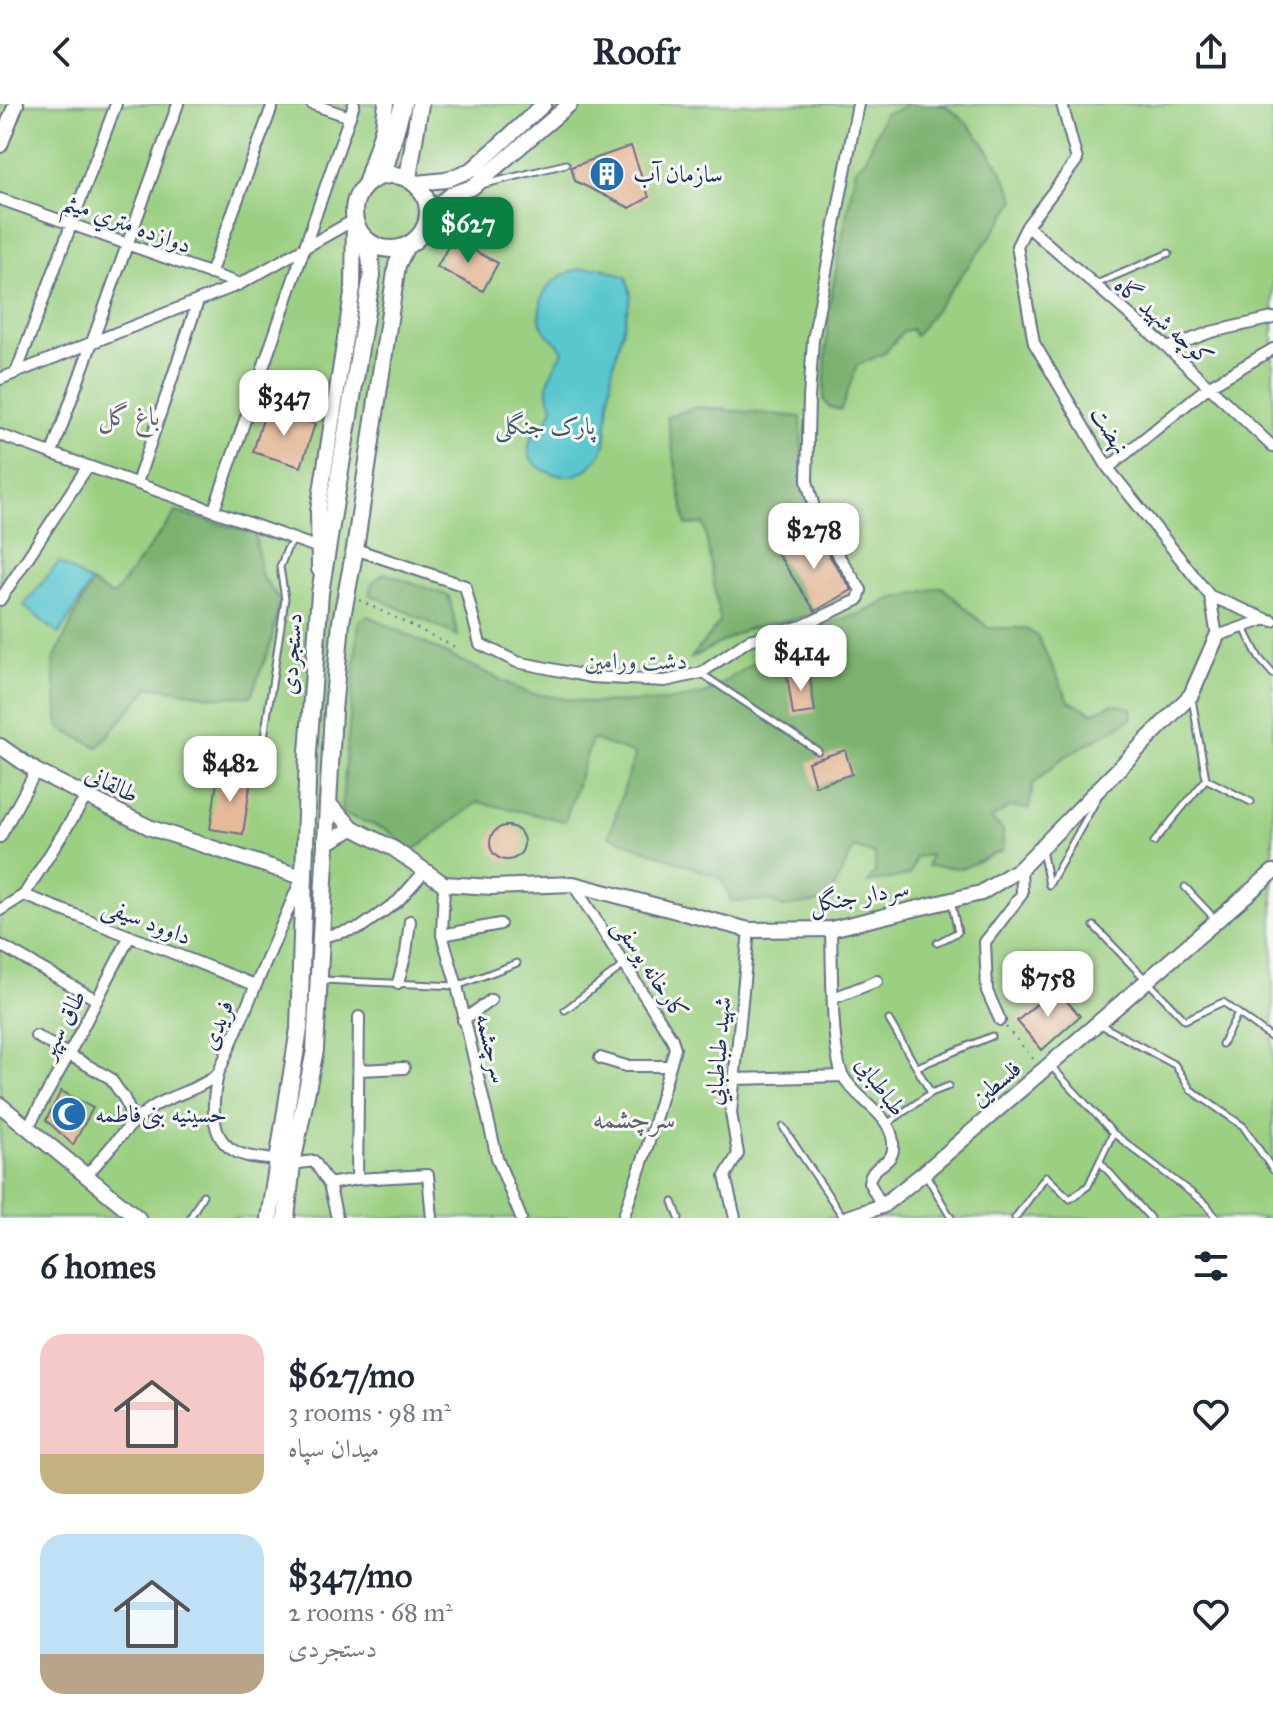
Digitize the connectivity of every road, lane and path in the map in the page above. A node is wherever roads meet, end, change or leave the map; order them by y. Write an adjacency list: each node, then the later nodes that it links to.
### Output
1 (16, 104): 15 (street)
2 (116, 104): 24 (street)
3 (178, 104): 27 (street)
4 (273, 104): 31 (street)
5 (312, 104): 14 (street)
6 (354, 104): 14 (street)
7 (386, 104): 19 (street)
8 (403, 104): 17 (main road)
9 (420, 104): 18 (main road)
10 (544, 104): 18 (street)
11 (570, 104): 20 (street)
12 (858, 104): 58 (street)
13 (1062, 104): 25 (street)
14 (350, 117): 29 (street)
15 (0, 145)
16 (566, 164): 20 (lane)
17 (383, 175): 18 (main road); 19 (main road)
18 (412, 180): 22 (main road)
19 (365, 184): 23 (main road)
20 (473, 187): 22 (street)
21 (0, 199): 24 (street, دوازده متري میثم)
22 (429, 212): 28 (main road)
23 (354, 220): 26 (main road); 29 (street); 50 (street)
24 (71, 224): 27 (street, دوازده متري میثم); 39 (street)
25 (1027, 226): 33 (street, کوچه شهید گاه); 46 (street, نهضت)
26 (364, 240): 28 (main road); 52 (main road, دستجردی)
27 (128, 245): 31 (street, دوازده متري میثم); 36 (street)
28 (406, 246): 51 (main road, دستجردی)
29 (304, 248): 32 (street); 48 (street)
30 (1169, 253): 33 (lane)
31 (210, 274): 32 (street, دوازده متري میثم)
32 (240, 284): 34 (street)
33 (1093, 285): 37 (street, کوچه شهید گاه)
34 (198, 301): 36 (street); 47 (street)
35 (1273, 318): 37 (street)
36 (92, 343): 39 (street); 44 (street)
37 (1168, 348): 41 (street, کوچه شهید گاه)
38 (1273, 349): 41 (street)
39 (16, 373): 40 (street)
40 (0, 379)
41 (1208, 387): 43 (street, کوچه شهید گاه); 46 (street)
42 (1, 438): 44 (street)
43 (1273, 447)
44 (52, 453): 45 (street)
45 (88, 466): 47 (street); 54 (street)
46 (1108, 468): 53 (street, نهضت)
47 (137, 483): 48 (street)
48 (214, 510): 49 (street)
49 (295, 539): 50 (street); 67 (lane)
50 (319, 548): 52 (street)
51 (355, 549): 62 (street); 72 (main road, دستجردی)
52 (320, 593): 82 (main road, دستجردی)
53 (1210, 596): 56 (street); 59 (street, نهضت)
54 (0, 600)
55 (358, 600): 60 (path)
56 (1270, 620): 57 (street)
57 (1243, 627): 59 (street); 63 (lane)
58 (781, 632): 61 (lane); 62 (street)
59 (1217, 636): 64 (street, سردار جنگل)
60 (455, 647)
61 (799, 667)
62 (701, 673): 66 (lane)
63 (1273, 674)
64 (1191, 695): 69 (lane); 70 (street, سردار جنگل)
65 (0, 746): 68 (street, طالقانی)
66 (818, 751)
67 (210, 754)
68 (36, 771): 71 (street, طالقانی); 75 (street)
69 (1206, 779): 73 (lane); 76 (lane)
70 (1105, 784): 78 (street, سردار جنگل); 78 (lane)
71 (86, 797): 82 (street, طالقانی); 86 (street)
72 (327, 802): 74 (street, سردار جنگل); 77 (main road, دستجردی)
73 (1251, 802)
74 (353, 828): 77 (street); 80 (street, سردار جنگل)
75 (0, 837)
76 (1154, 842)
77 (325, 844): 97 (main road, دستجردی)
78 (1041, 849): 79 (street, سردار جنگل)
79 (1021, 868): 87 (street, سردار جنگل); 116 (street)
80 (424, 872): 83 (street, سردار جنگل); 97 (street)
81 (1273, 872): 90 (street, فلسطین)
82 (302, 877): 106 (street, فریدی); 140 (main road, دستجردی)
83 (444, 884): 84 (street, سردار جنگل); 95 (street, سرچشمه)
84 (573, 884): 94 (street, سردار جنگل); 101 (street, کارخانه یوسفی)
85 (1185, 887): 90 (lane)
86 (24, 895): 88 (street); 96 (street, داوود سیفی)
87 (950, 900): 93 (street, سردار جنگل); 98 (lane)
88 (0, 910)
89 (410, 921): 105 (street)
90 (1216, 921): 103 (street, فلسطین)
91 (500, 924): 95 (street)
92 (1094, 926): 103 (lane)
93 (831, 929): 94 (street, سردار جنگل); 108 (street, طباطبایی)
94 (749, 930): 131 (street, شهيد طباطبايي)
95 (442, 935): 107 (street, سرچشمه)
96 (130, 936): 106 (street, داوود سیفی); 109 (street, طاق سپهر)
97 (321, 937): 102 (main road, دستجردی)
98 (937, 943)
99 (0, 945): 109 (street)
100 (517, 963): 107 (lane)
101 (624, 965): 111 (lane); 125 (street, کارخانه یوسفی)
102 (319, 980): 105 (lane); 140 (main road, دستجردی)
103 (1147, 980): 112 (lane); 117 (street, فلسطین)
104 (877, 981): 108 (street)
105 (398, 983): 107 (lane)
106 (255, 985): 129 (street, فریدی)
107 (457, 986): 114 (street, سرچشمه)
108 (834, 998): 130 (street, طباطبایی)
109 (97, 1000): 122 (street, طاق سپهر)
110 (491, 1000): 114 (street)
111 (565, 1010)
112 (1238, 1013): 120 (lane); 121 (lane)
113 (359, 1017): 128 (street)
114 (463, 1020): 156 (street, سرچشمه)
115 (889, 1020): 126 (lane)
116 (1000, 1020): 124 (path)
117 (1098, 1024): 124 (street, فلسطین); 142 (lane)
118 (36, 1036): 122 (street)
119 (992, 1036): 126 (lane)
120 (1273, 1039)
121 (1222, 1044)
122 (69, 1054): 135 (street); 138 (street, طاق سپهر)
123 (600, 1058): 125 (street)
124 (1044, 1064): 139 (lane); 143 (street, فلسطین)
125 (669, 1066): 157 (street, کارخانه یوسفی)
126 (917, 1067): 133 (lane)
127 (404, 1068): 128 (street)
128 (359, 1070): 145 (street)
129 (218, 1074): 135 (street, فریدی); 140 (street)
130 (843, 1076): 131 (street); 136 (street, طباطبایی)
131 (735, 1079): 159 (street, شهيد طباطبايي)
132 (949, 1086): 133 (lane)
133 (931, 1093): 136 (lane)
134 (0, 1105): 138 (street)
135 (134, 1121): 144 (street, فریدی)
136 (888, 1123): 149 (street, طباطبایی)
137 (783, 1127): 160 (lane)
138 (27, 1129): 144 (street)
139 (1113, 1133): 141 (lane); 164 (lane)
140 (284, 1162): 146 (street); 152 (main road, دستجردی); 153 (main road, دستجردی)
141 (1099, 1162): 162 (lane); 163 (lane)
142 (1273, 1170)
143 (925, 1172): 149 (street, فلسطین); 161 (lane)
144 (85, 1177): 150 (street)
145 (357, 1179): 146 (street); 155 (street)
146 (329, 1184): 154 (street)
147 (203, 1195): 151 (lane)
148 (673, 1202): 158 (lane)
149 (882, 1206): 160 (street, فلسطین)
150 (138, 1218)
151 (190, 1218)
152 (269, 1218)
153 (286, 1218)
154 (337, 1218)
155 (432, 1218)
156 (521, 1218)
157 (623, 1218)
158 (679, 1218)
159 (735, 1218)
160 (845, 1218)
161 (951, 1218)
162 (1015, 1218)
163 (1150, 1218)
164 (1216, 1218)

